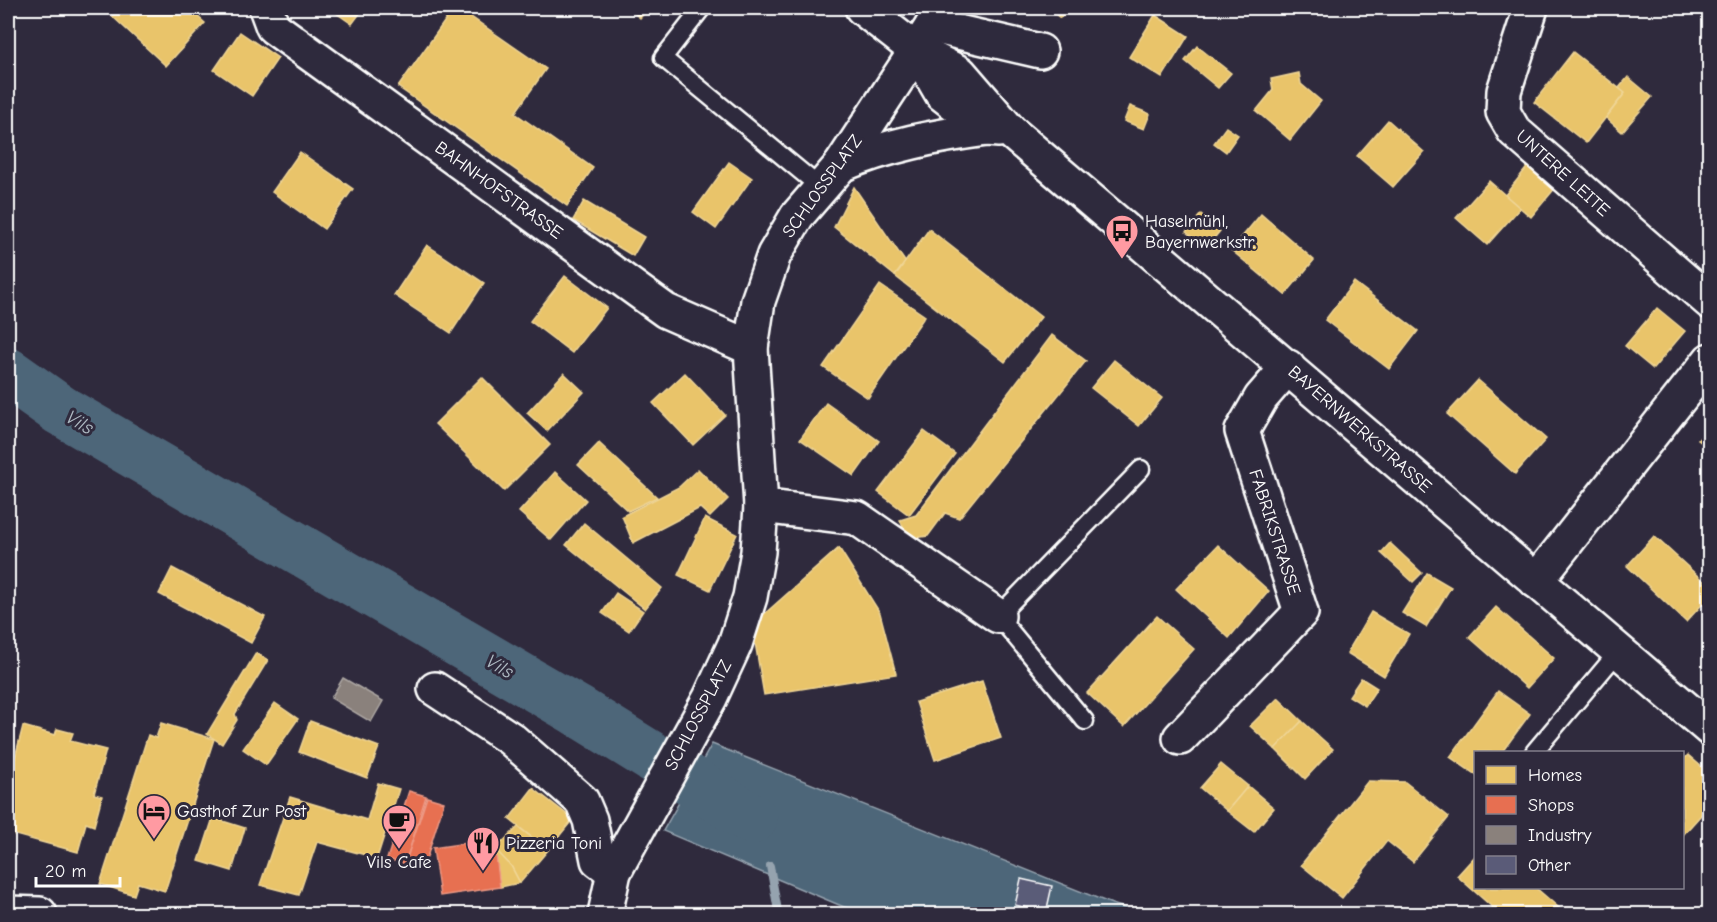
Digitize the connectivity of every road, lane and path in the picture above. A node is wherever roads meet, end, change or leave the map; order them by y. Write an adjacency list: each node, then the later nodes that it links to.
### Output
1 (244, 8): 5 (street, BAHNHOFSTRASSE)
2 (702, 8): 9 (lane)
3 (862, 8): 6 (street)
4 (1531, 8): 10 (street, UNTERE LEITE)
5 (270, 17): 11 (street, BAHNHOFSTRASSE)
6 (931, 28): 7 (street); 8 (street, BAYERNWERKSTRASSE); 9 (street, SCHLOSSPLATZ)
7 (1040, 51)
8 (998, 130): 9 (street); 13 (street, BAYERNWERKSTRASSE)
9 (831, 177): 11 (street, SCHLOSSPLATZ)
10 (1710, 302)
11 (751, 348): 15 (street, SCHLOSSPLATZ)
12 (1710, 360): 16 (street)
13 (1288, 366): 16 (street, BAYERNWERKSTRASSE); 22 (street, FABRIKSTRASSE)
14 (1141, 469): 17 (lane)
15 (761, 506): 17 (street); 24 (street, SCHLOSSPLATZ)
16 (1536, 581): 18 (street, BAYERNWERKSTRASSE)
17 (998, 616): 20 (lane)
18 (1618, 652): 21 (street, BAYERNWERKSTRASSE); 23 (lane)
19 (435, 689): 24 (street)
20 (1085, 721)
21 (1710, 729)
22 (1180, 738)
23 (1536, 751)
24 (620, 859): 27 (street, SCHLOSSPLATZ)
25 (8, 913): 26 (street)
26 (40, 915)
27 (605, 915)

